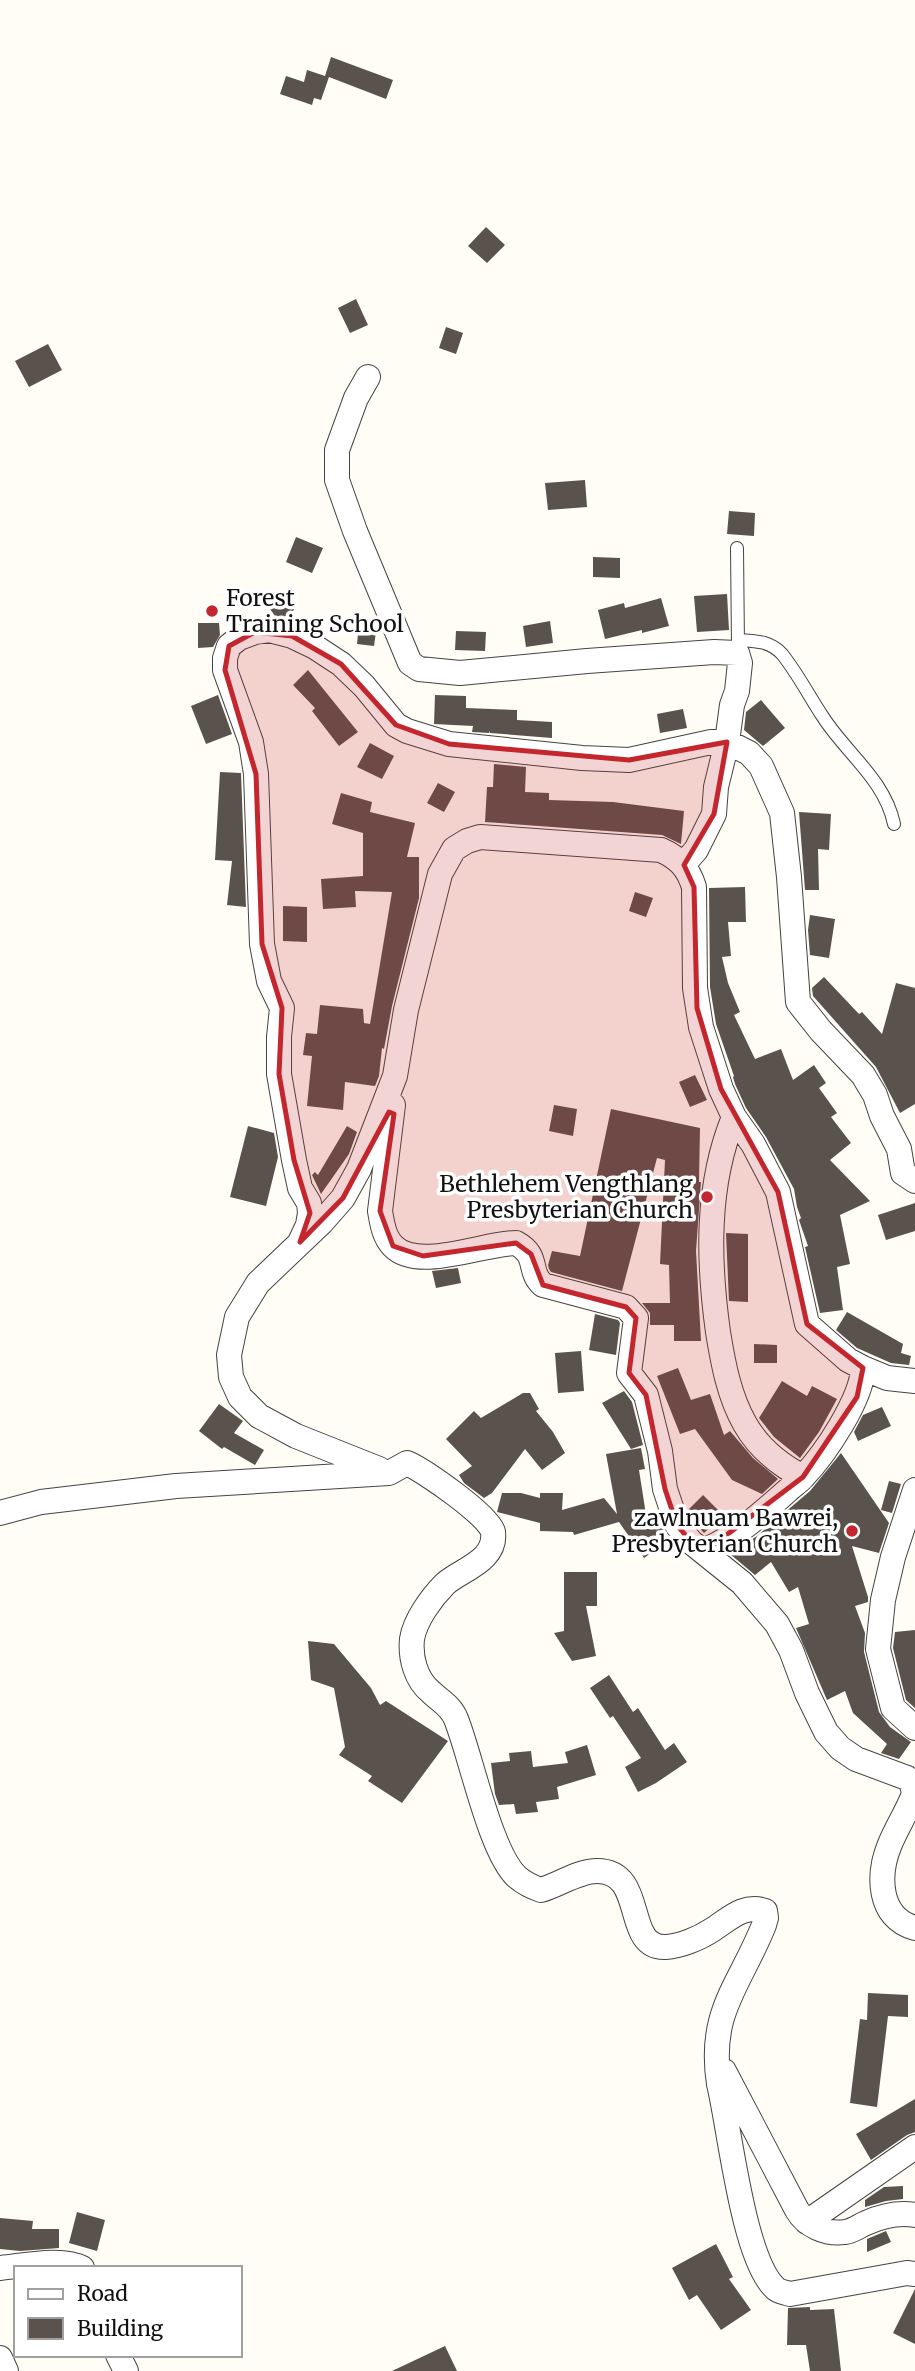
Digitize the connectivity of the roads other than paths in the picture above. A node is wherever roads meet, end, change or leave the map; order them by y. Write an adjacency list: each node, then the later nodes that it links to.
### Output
1 (368, 377): 3 (street)
2 (737, 548): 3 (lane)
3 (738, 646): 4 (street); 5 (lane)
4 (727, 742): 6 (street); 9 (street); 10 (street)
5 (894, 824)
6 (682, 863): 7 (street); 8 (street)
7 (396, 1076): 10 (street); 17 (street)
8 (734, 1117): 11 (street); 14 (street)
9 (915, 1181)
10 (300, 1242): 13 (street)
11 (863, 1368): 12 (street); 14 (street)
12 (915, 1388)
13 (389, 1473): 16 (street); 20 (street)
14 (803, 1477): 17 (street)
15 (915, 1490): 18 (street)
16 (0, 1513)
17 (703, 1551): 19 (street)
18 (915, 1728)
19 (915, 1928)
20 (716, 2055): 23 (street); 26 (street)
21 (915, 2147): 23 (street)
22 (915, 2215): 23 (street)
23 (807, 2222)
24 (21, 2266): 25 (street)
25 (79, 2266)
26 (915, 2274)
27 (0, 2358): 28 (street)
28 (6, 2371)

